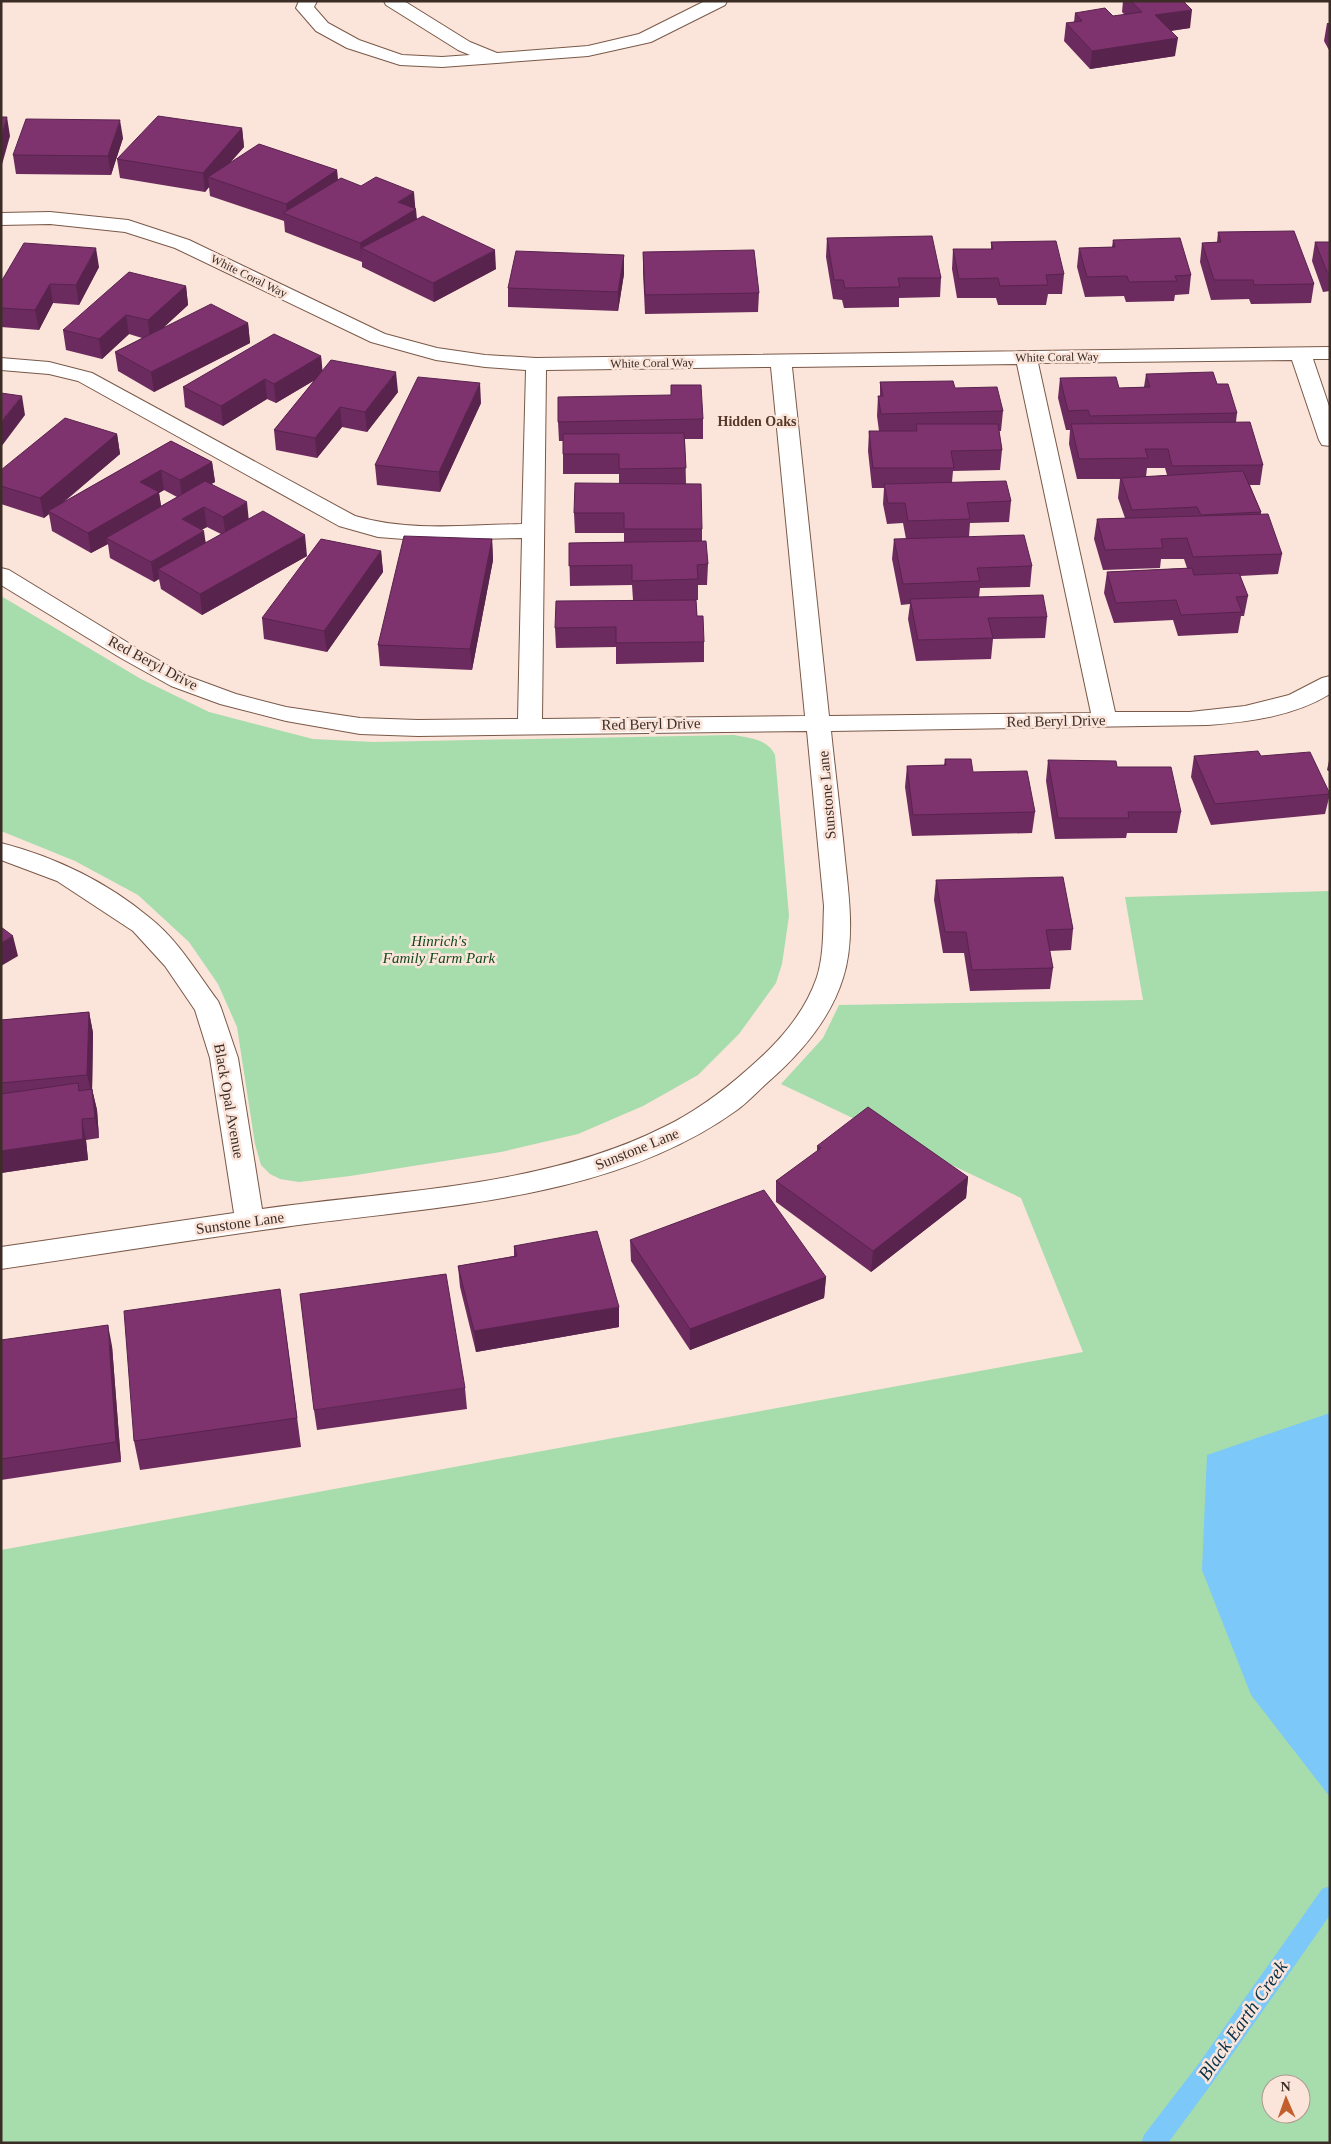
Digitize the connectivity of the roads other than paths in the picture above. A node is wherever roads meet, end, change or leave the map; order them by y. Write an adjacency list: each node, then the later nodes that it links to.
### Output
1 (308, 1): 4 (street)
2 (392, 1): 4 (street)
3 (719, 1): 4 (street)
4 (493, 58)
5 (1, 219): 11 (street, White Coral Way)
6 (1300, 353): 7 (street, White Coral Way); 8 (street, White Coral Way); 12 (street)
7 (1330, 353)
8 (1026, 357): 9 (street, White Coral Way); 16 (street)
9 (781, 361): 11 (street, White Coral Way); 17 (street, Sunstone Lane)
10 (1, 364): 13 (street)
11 (536, 364): 13 (street)
12 (1330, 440)
13 (533, 531): 18 (street)
14 (1, 575): 18 (street, Red Beryl Drive)
15 (1330, 683): 16 (street, Red Beryl Drive)
16 (1105, 720): 17 (street, Red Beryl Drive)
17 (820, 722): 18 (street, Red Beryl Drive); 20 (street, Sunstone Lane)
18 (530, 726)
19 (1, 851): 20 (street, Black Opal Avenue)
20 (250, 1221): 21 (street, Sunstone Lane)
21 (1, 1258)

